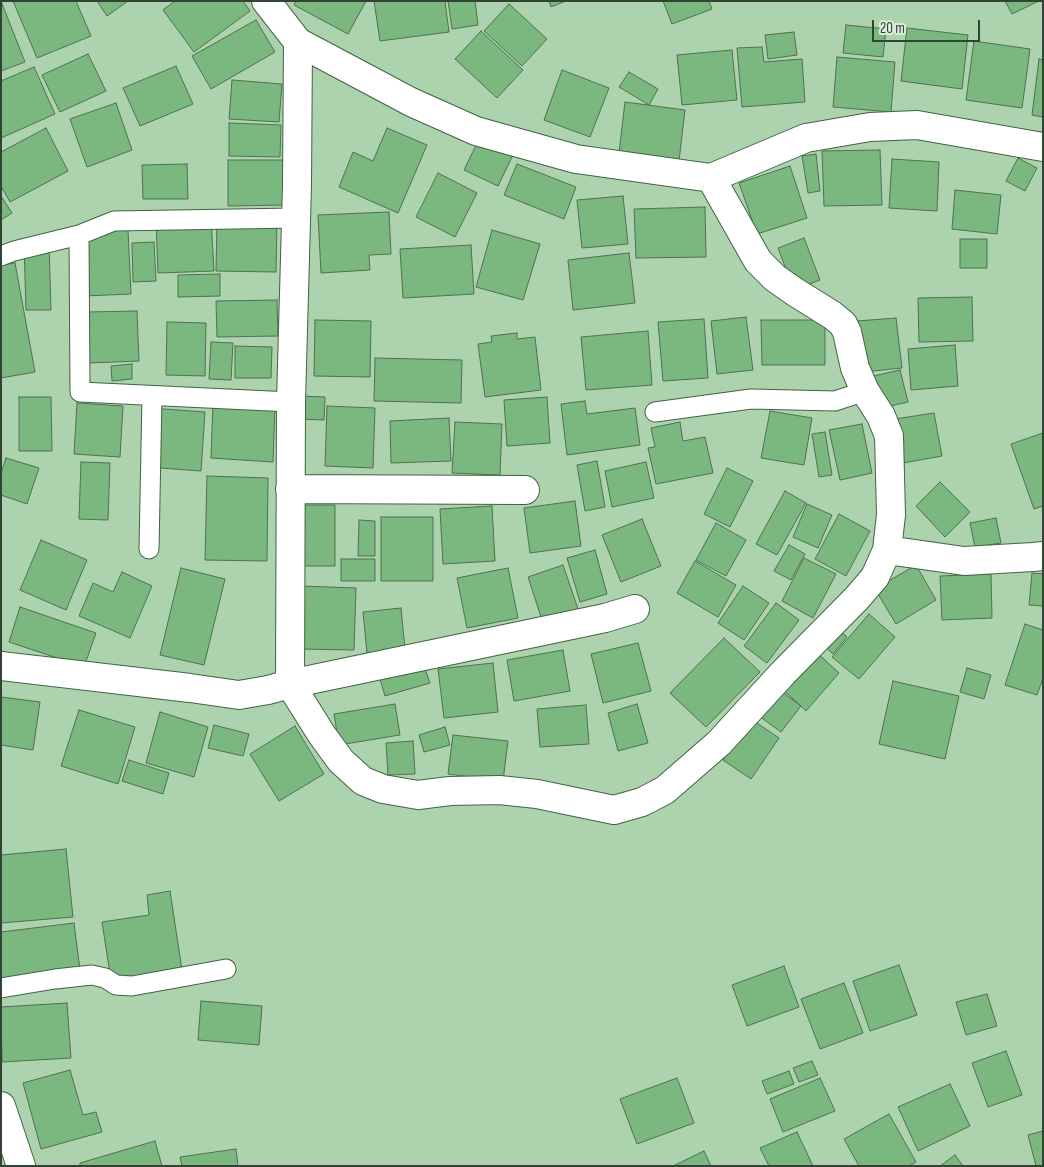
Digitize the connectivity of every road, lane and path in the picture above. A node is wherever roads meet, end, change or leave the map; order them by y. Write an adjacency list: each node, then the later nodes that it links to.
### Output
1 (266, 1): 2 (street)
2 (298, 42): 4 (street); 5 (street)
3 (1043, 147): 4 (street)
4 (711, 178): 8 (street)
5 (296, 218): 6 (lane); 10 (street)
6 (79, 235): 7 (lane); 9 (lane)
7 (1, 256)
8 (865, 390): 11 (lane); 15 (street)
9 (152, 396): 10 (lane); 14 (lane)
10 (291, 402): 12 (street)
11 (655, 412)
12 (290, 489): 13 (street); 19 (street)
13 (525, 490)
14 (149, 549)
15 (887, 550): 16 (street); 19 (street)
16 (1043, 556)
17 (635, 608): 19 (street)
18 (1, 666): 19 (street)
19 (290, 684)
20 (226, 969): 21 (lane)
21 (1, 988)
22 (1, 1106): 23 (street)
23 (22, 1166)

